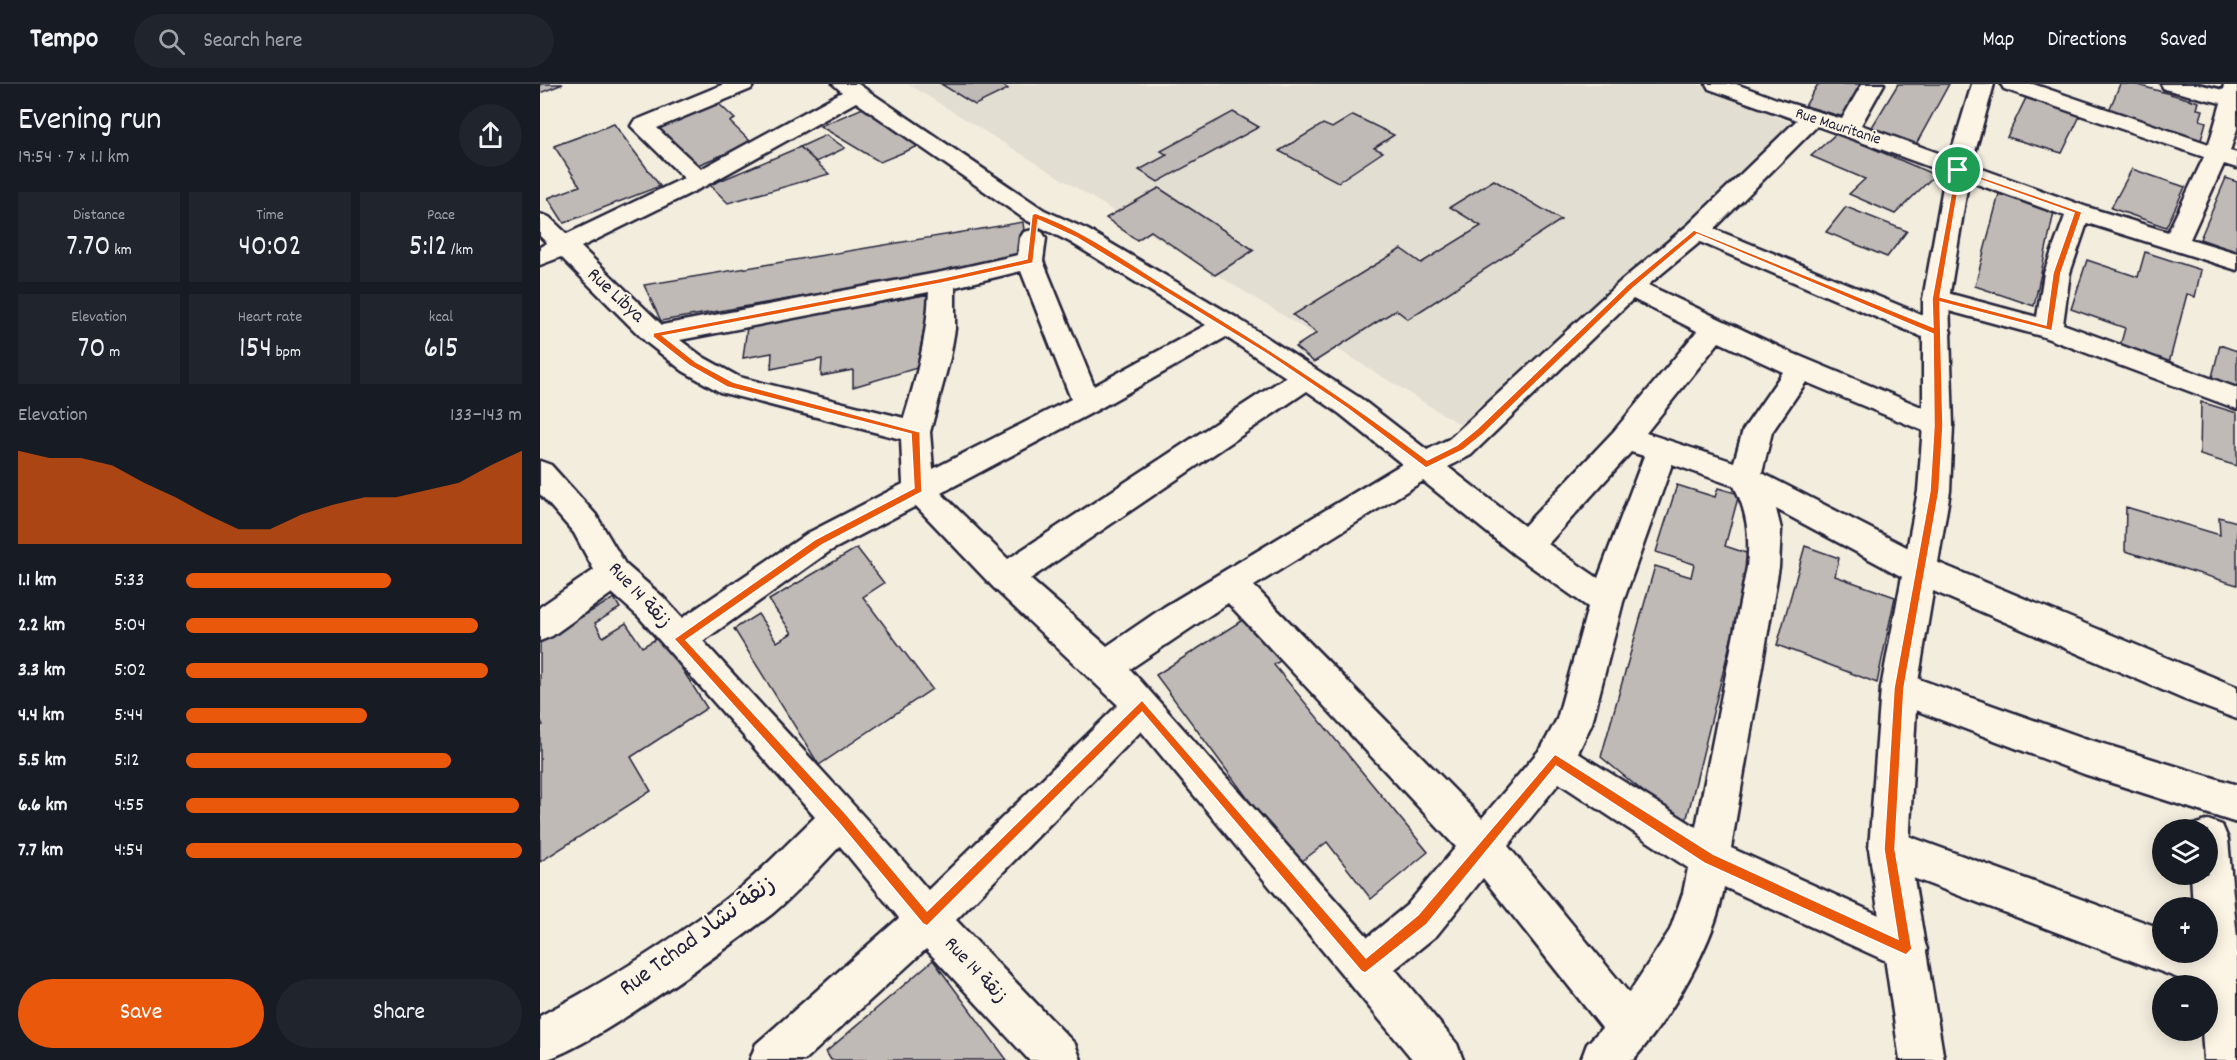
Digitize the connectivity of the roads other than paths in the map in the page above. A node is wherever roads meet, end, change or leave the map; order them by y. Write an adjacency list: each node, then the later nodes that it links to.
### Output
1 (1717, 84): 10 (street, Rue Mauritanie)
2 (1787, 84): 10 (street)
3 (1873, 84): 12 (street)
4 (1983, 84): 14 (street)
5 (2013, 84): 13 (street)
6 (2172, 84): 9 (street)
7 (738, 85): 15 (street)
8 (850, 89): 15 (street); 17 (street)
9 (2235, 94): 13 (street)
10 (1774, 106): 11 (street, Rue Mauritanie)
11 (1812, 118): 12 (street, Rue Mauritanie); 19 (street)
12 (1848, 128): 14 (street, Rue Mauritanie)
13 (2228, 158): 20 (street)
14 (1958, 170): 16 (street, Rue Mauritanie); 26 (street)
15 (699, 180): 21 (street)
16 (2078, 212): 20 (street, Rue Mauritanie); 28 (street)
17 (1035, 215): 22 (street); 27 (street)
18 (540, 222): 21 (street, Rue Libya)
19 (1696, 231): 25 (street); 26 (street)
20 (2176, 241): 23 (street, Rue Mauritanie)
21 (551, 252): 30 (street, Rue Libya)
22 (1030, 261): 24 (street); 34 (street)
23 (2237, 262)
24 (942, 281): 30 (street); 36 (street)
25 (1630, 287): 29 (street); 39 (street)
26 (1936, 315): 28 (street); 35 (street)
27 (1227, 325): 32 (street); 34 (street)
28 (2049, 329): 33 (street)
29 (1713, 330): 31 (street); 37 (street)
30 (656, 335): 36 (street, Rue Libya)
31 (1800, 369): 35 (street); 41 (street)
32 (1306, 378): 39 (street); 46 (street)
33 (2237, 399)
34 (1087, 402): 42 (street)
35 (1938, 426): 44 (street)
36 (915, 432): 42 (street)
37 (1625, 439): 38 (street); 43 (street)
38 (1662, 449): 41 (street); 48 (street)
39 (1426, 464): 43 (street); 47 (street)
40 (540, 473): 45 (street, Rue 14 زنقة)
41 (1745, 478): 44 (street); 60 (street)
42 (919, 490): 46 (street); 50 (street)
43 (1526, 546): 48 (street)
44 (1922, 572): 52 (street); 53 (street)
45 (613, 574): 49 (street); 50 (street, Rue 14 زنقة)
46 (1005, 578): 51 (street)
47 (1231, 584): 51 (street); 58 (street)
48 (1606, 602): 55 (street)
49 (540, 626)
50 (679, 639): 57 (street, Rue 14 زنقة)
51 (1105, 667): 54 (street)
52 (1899, 688): 56 (street); 59 (street)
53 (2237, 703)
54 (1142, 705): 62 (street); 66 (street)
55 (1555, 759): 58 (street); 60 (street)
56 (2216, 809)
57 (842, 818): 62 (street, Rue 14 زنقة); 69 (street, Rue Tchad زنقة نشاد)
58 (1485, 848): 66 (street); 68 (street)
59 (1889, 849): 63 (street); 64 (street)
60 (1708, 859): 64 (street); 68 (street)
61 (2212, 885): 67 (street)
62 (927, 920): 70 (street); 71 (street, Rue 14 زنقة)
63 (2152, 946)
64 (1906, 949): 74 (street)
65 (2196, 963): 67 (street)
66 (1365, 966): 72 (street)
67 (2219, 972): 75 (street)
68 (1631, 1029): 73 (street)
69 (540, 1040)
70 (772, 1060)
71 (1059, 1060)
72 (1441, 1060)
73 (1603, 1060)
74 (1922, 1060)
75 (2226, 1060)

